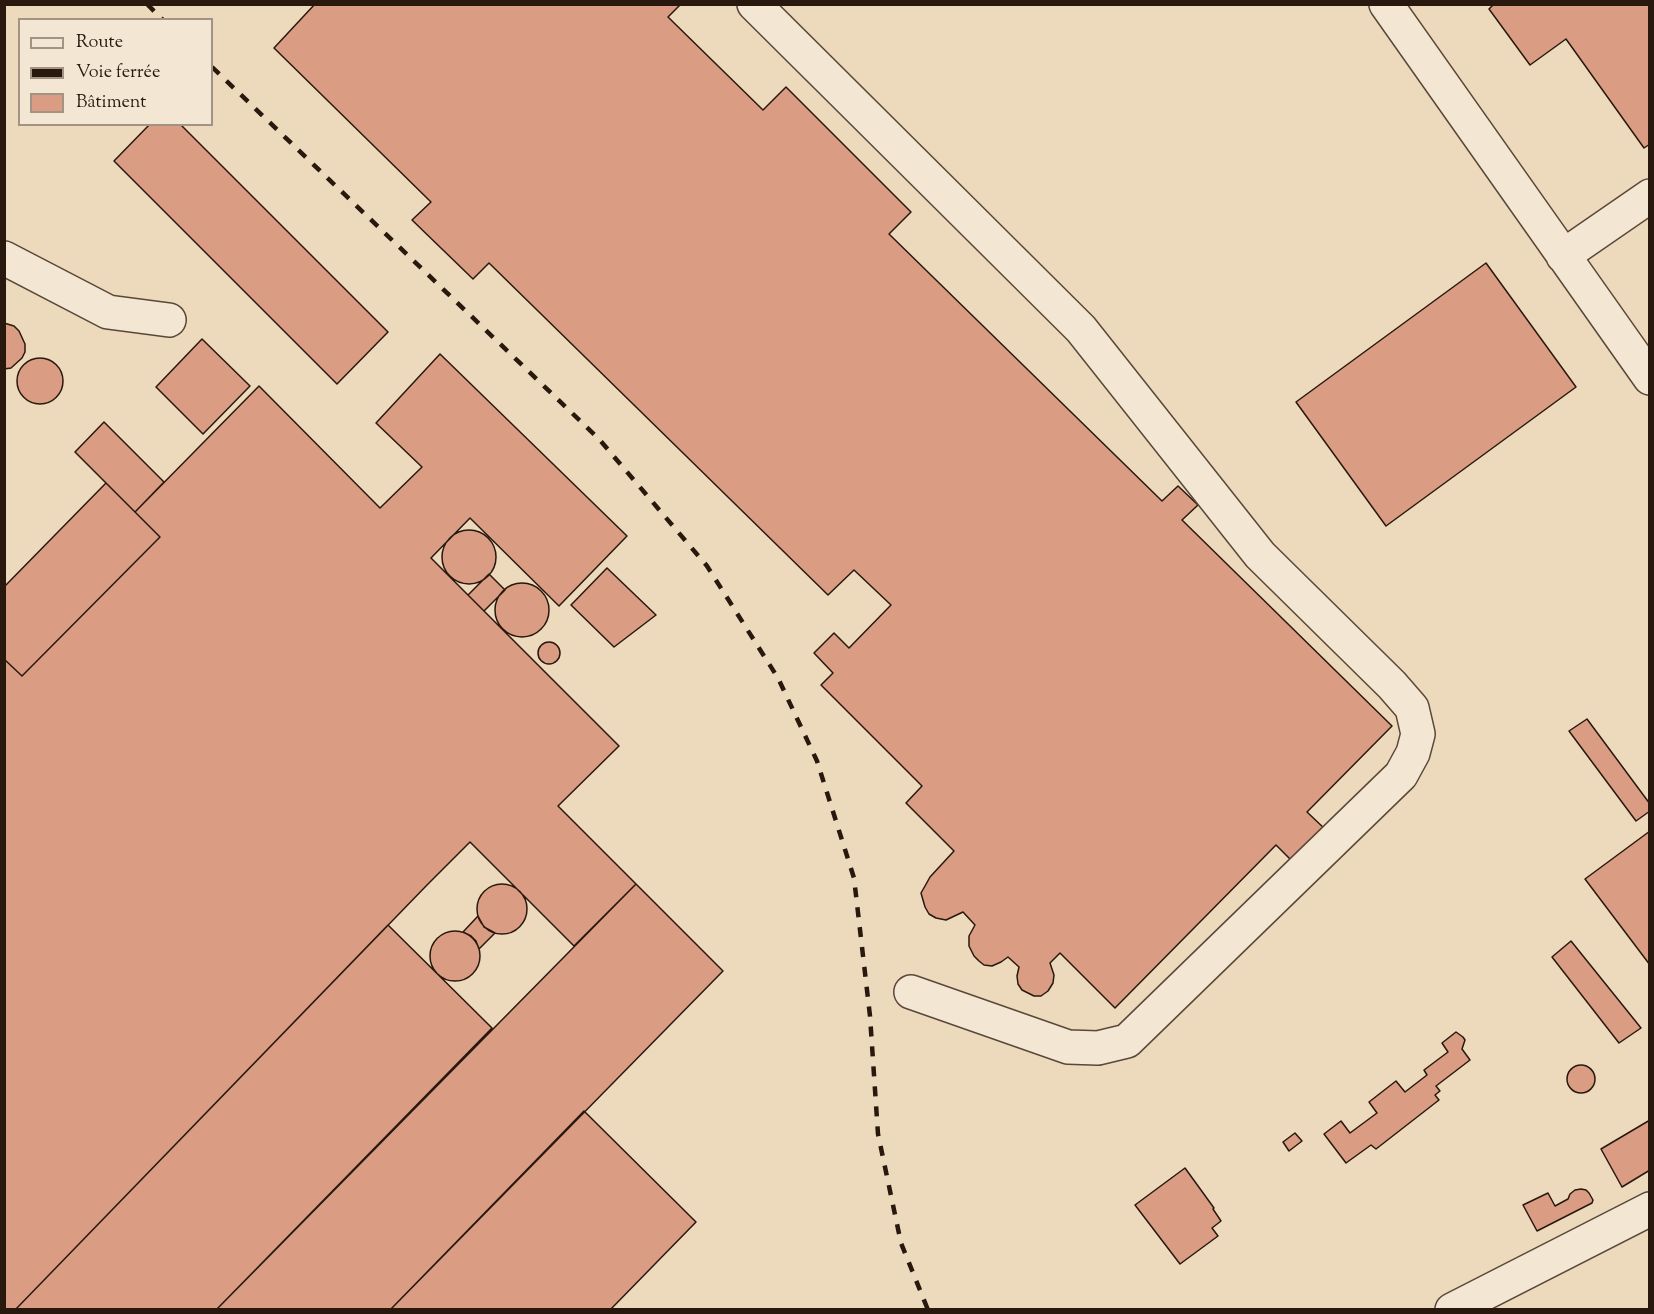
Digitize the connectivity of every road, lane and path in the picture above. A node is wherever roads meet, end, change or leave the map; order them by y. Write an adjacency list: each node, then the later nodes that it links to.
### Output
1 (754, 4): 8 (street)
2 (1386, 4): 4 (street)
3 (1650, 196): 4 (street)
4 (1563, 256): 7 (street)
5 (4, 258): 6 (street)
6 (169, 320)
7 (1650, 378)
8 (911, 992)
9 (1650, 1209): 10 (street)
10 (1452, 1310)

